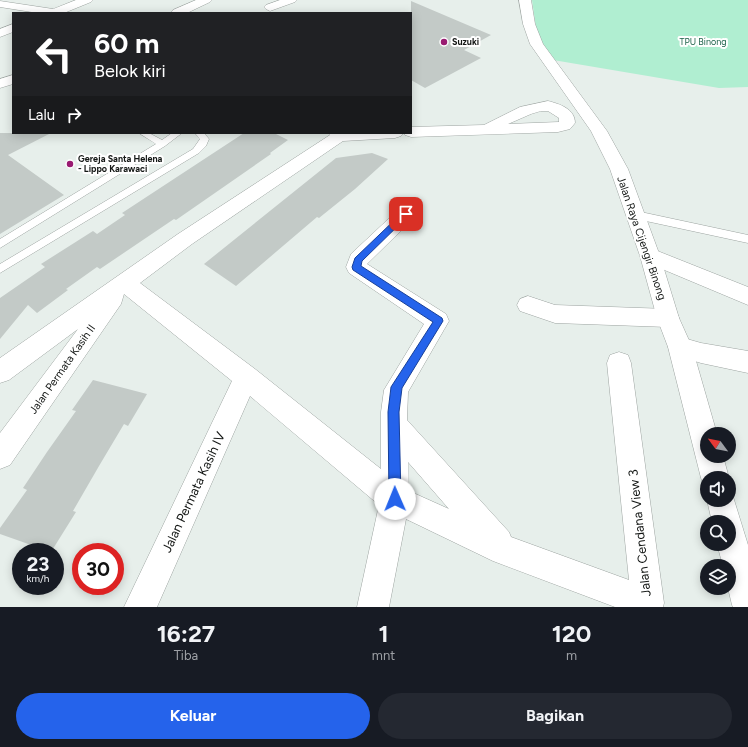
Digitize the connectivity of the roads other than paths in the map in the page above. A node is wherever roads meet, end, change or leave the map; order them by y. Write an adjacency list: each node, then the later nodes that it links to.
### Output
1 (87, 0): 8 (street)
2 (206, 0): 9 (street)
3 (291, 0): 6 (street)
4 (525, 0): 22 (street, Jalan Raya Cijengir Binong)
5 (0, 4): 7 (street)
6 (268, 7)
7 (49, 12)
8 (57, 12)
9 (179, 12)
10 (12, 28): 11 (street)
11 (0, 33)
12 (12, 79): 13 (street)
13 (0, 84)
14 (488, 128): 15 (street)
15 (412, 132)
16 (145, 134): 20 (lane)
17 (177, 134): 20 (lane)
18 (200, 134): 26 (lane)
19 (338, 134): 27 (street)
20 (162, 144): 24 (lane)
21 (406, 214): 36 (street)
22 (636, 215): 23 (lane); 25 (street, Jalan Raya Cijengir Binong)
23 (748, 239)
24 (0, 244)
25 (650, 256): 28 (street); 30 (street, Jalan Raya Cijengir Binong)
26 (0, 269)
27 (124, 282): 34 (street); 35 (street, Jalan Cendana View 3); 38 (street, Jalan Permata Kasih II)
28 (748, 296)
29 (528, 305): 30 (street)
30 (668, 318): 31 (street, Jalan Raya Cijengir Binong)
31 (680, 347): 32 (street); 37 (street, Jalan Raya Cijengir Binong)
32 (748, 362)
33 (619, 363): 40 (street, Jalan Cendana View 3)
34 (0, 372)
35 (246, 376): 39 (street, Jalan Cendana View 3); 43 (street, Jalan Permata Kasih IV)
36 (394, 425): 39 (street); 40 (street, Jalan Cendana View 3)
37 (701, 427)
38 (0, 455)
39 (395, 499): 40 (street, Jalan Cendana View 3); 44 (street)
40 (504, 550)
41 (735, 551): 42 (street)
42 (747, 598)
43 (140, 607)
44 (373, 607)

